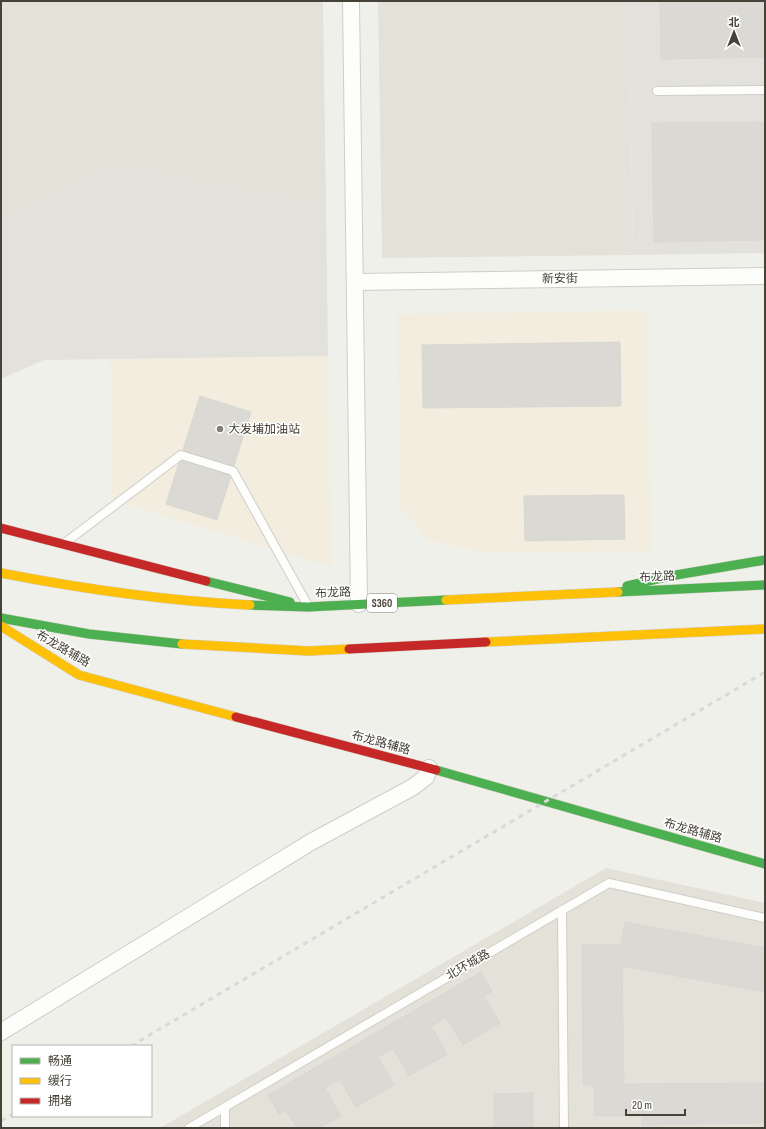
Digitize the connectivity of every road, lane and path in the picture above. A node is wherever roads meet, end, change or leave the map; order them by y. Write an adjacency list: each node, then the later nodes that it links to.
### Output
1 (351, 1): 5 (street)
2 (765, 90): 3 (lane)
3 (657, 91)
4 (765, 276): 5 (street, 新安街)
5 (355, 282): 12 (street)
6 (1, 528): 7 (main road)
7 (64, 544): 13 (main road); 13 (lane)
8 (765, 560): 11 (main road)
9 (1, 573): 13 (main road, 布龙路 / S360)
10 (765, 585): 11 (main road, 布龙路 / S360)
11 (600, 592): 12 (main road, 布龙路 / S360)
12 (359, 604): 13 (main road, 布龙路 / S360)
13 (308, 607)
14 (1, 618): 16 (main road)
15 (1, 626): 17 (main road, 布龙路辅路)
16 (765, 629)
17 (429, 768): 18 (main road, 布龙路辅路); 21 (street)
18 (765, 864)
19 (562, 910): 20 (lane, 北环城路); 22 (lane, 北环城路); 25 (lane)
20 (765, 918)
21 (1, 1032)
22 (225, 1107): 23 (lane, 北环城路); 24 (lane)
23 (189, 1128)
24 (225, 1128)
25 (564, 1128)

